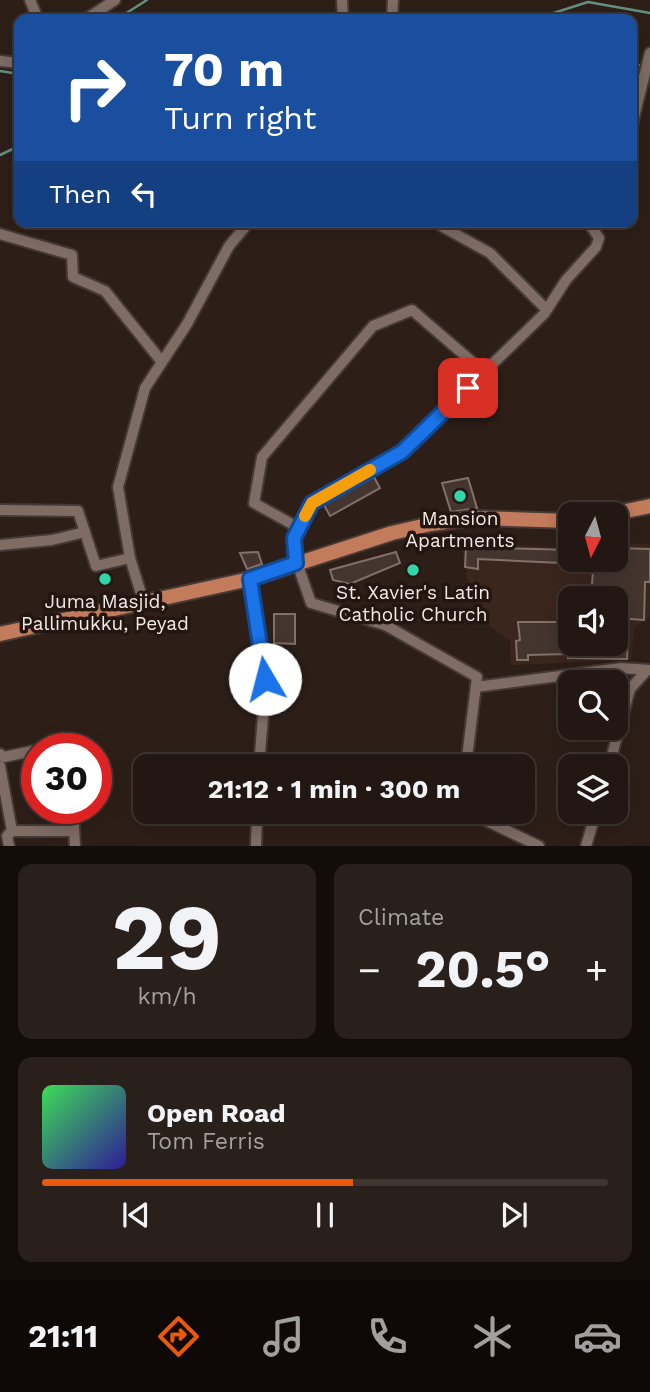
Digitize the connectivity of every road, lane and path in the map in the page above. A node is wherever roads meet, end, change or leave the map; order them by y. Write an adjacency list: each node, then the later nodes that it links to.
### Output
1 (115, 0): 2 (street)
2 (94, 14)
3 (650, 54): 4 (street)
4 (637, 105)
5 (244, 228): 10 (street)
6 (444, 228): 9 (street)
7 (592, 228): 9 (street)
8 (0, 234): 10 (street)
9 (547, 309): 11 (street)
10 (162, 362): 19 (street)
11 (484, 372): 16 (street); 16 (street)
12 (650, 506): 14 (main road)
13 (0, 510): 17 (street)
14 (628, 511)
15 (558, 521): 20 (main road)
16 (299, 528): 20 (street)
17 (85, 532): 18 (street); 19 (street)
18 (0, 545)
19 (131, 558): 22 (street)
20 (299, 569): 21 (main road); 25 (street)
21 (250, 579): 22 (main road); 26 (street)
22 (144, 603): 23 (main road)
23 (0, 634)
24 (648, 670): 25 (street); 28 (street)
25 (476, 687): 27 (street)
26 (260, 754)
27 (468, 754)
28 (612, 754)
29 (21, 755): 30 (street)
30 (1, 761): 35 (street)
31 (74, 824): 36 (street)
32 (257, 824): 40 (street)
33 (493, 824): 37 (street)
34 (592, 824): 43 (street)
35 (12, 831): 36 (street); 38 (street)
36 (74, 831): 39 (street)
37 (512, 833): 41 (street); 42 (street)
38 (9, 846)
39 (75, 846)
40 (256, 846)
41 (510, 846)
42 (540, 846)
43 (586, 846)

